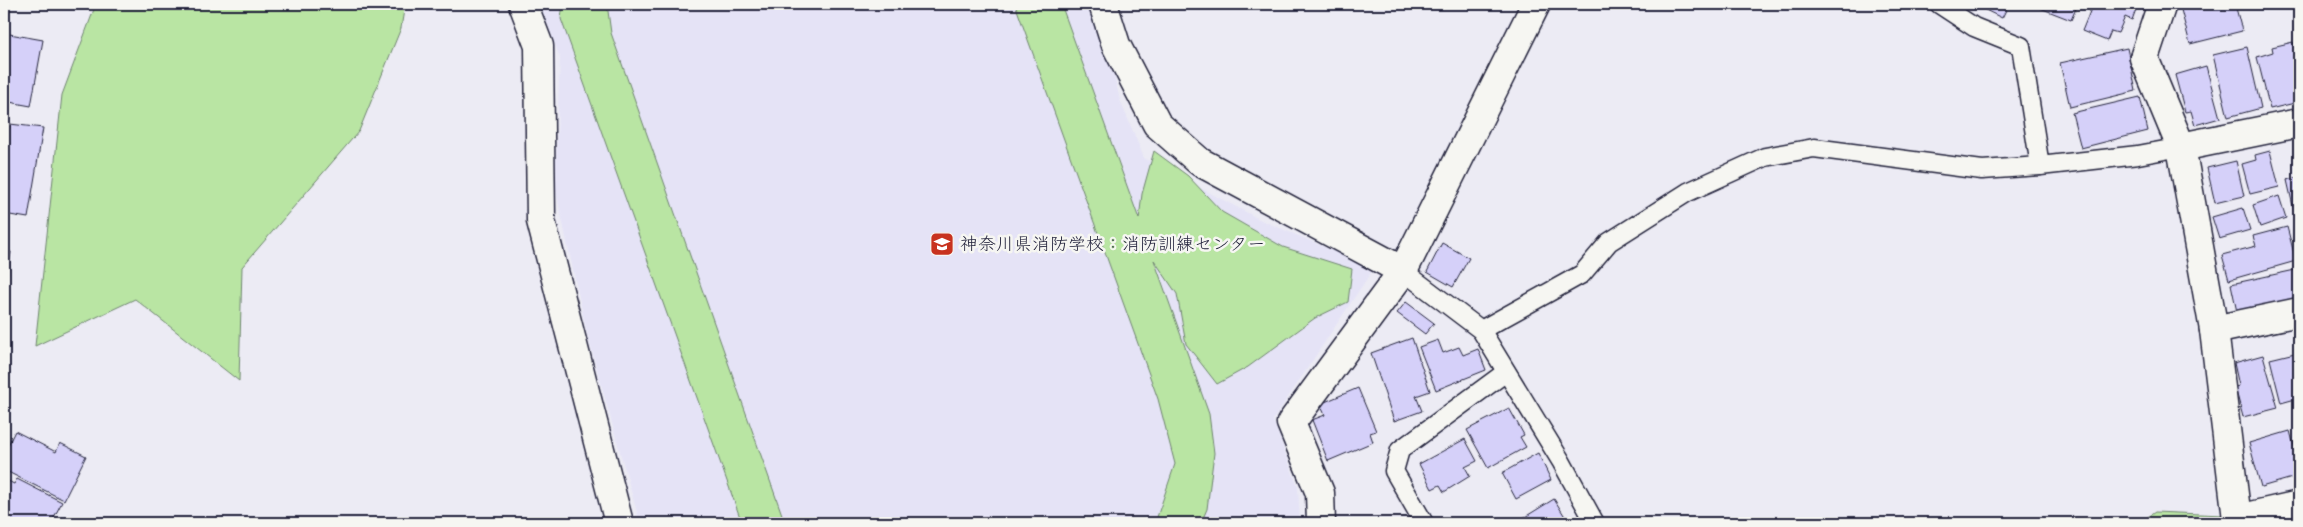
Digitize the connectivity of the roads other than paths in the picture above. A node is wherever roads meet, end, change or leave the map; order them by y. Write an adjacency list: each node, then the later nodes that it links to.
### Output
1 (523, 4): 16 (street)
2 (1102, 4): 9 (street)
3 (1536, 4): 9 (street)
4 (1939, 4): 8 (lane)
5 (2162, 4): 7 (street)
6 (2299, 123): 7 (street)
7 (2181, 146): 8 (lane); 12 (street)
8 (2040, 166): 11 (lane)
9 (1404, 271): 11 (lane); 17 (street)
10 (2299, 312): 12 (street)
11 (1481, 330): 13 (lane)
12 (2214, 330): 15 (street)
13 (1506, 372): 18 (lane); 19 (lane)
14 (2299, 505): 15 (street)
15 (2235, 521)
16 (619, 523)
17 (1321, 523)
18 (1424, 523)
19 (1595, 523)

